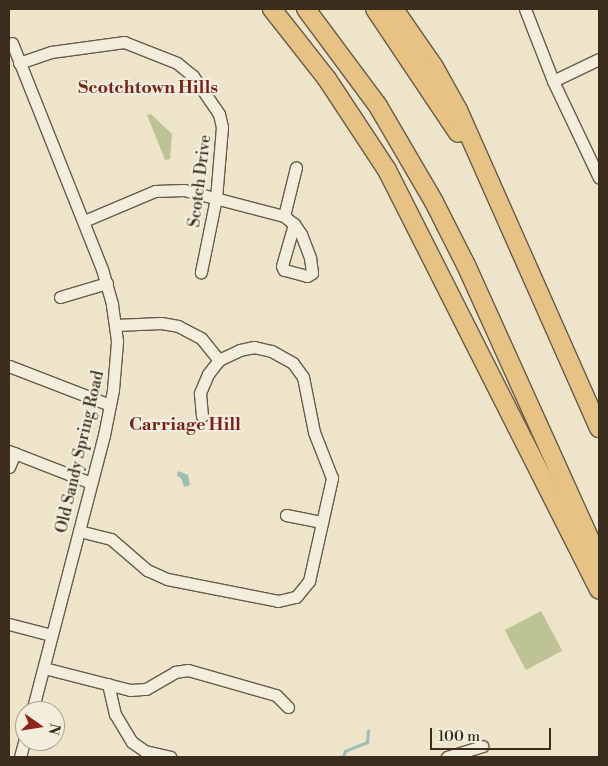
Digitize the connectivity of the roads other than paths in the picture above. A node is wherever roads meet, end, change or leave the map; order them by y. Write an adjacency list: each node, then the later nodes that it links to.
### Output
1 (259, 9): 19 (highway)
2 (272, 9): 19 (highway)
3 (306, 9): 34 (highway)
4 (375, 9): 17 (highway)
5 (394, 9): 17 (highway)
6 (525, 9): 10 (street)
7 (12, 43): 9 (street, Old Sandy Spring Road)
8 (599, 59): 10 (street)
9 (19, 63): 13 (street, Scotch Drive); 15 (street, Old Sandy Spring Road)
10 (553, 81): 12 (street)
11 (296, 167): 14 (street)
12 (599, 178)
13 (216, 198): 14 (street); 15 (street); 18 (street, Scotch Drive)
14 (284, 216): 16 (street)
15 (84, 221): 20 (street, Old Sandy Spring Road)
16 (294, 224)
17 (516, 244): 27 (highway)
18 (201, 272)
19 (442, 276): 35 (highway)
20 (107, 283): 21 (street); 22 (street, Old Sandy Spring Road)
21 (60, 297)
22 (116, 326): 23 (street); 25 (street, Old Sandy Spring Road)
23 (219, 360): 26 (street); 32 (street)
24 (9, 366): 25 (street)
25 (110, 405): 30 (street, Old Sandy Spring Road)
26 (202, 416)
27 (599, 428)
28 (12, 452): 29 (street); 30 (street)
29 (9, 467)
30 (91, 482): 33 (street, Old Sandy Spring Road)
31 (286, 515): 32 (street)
32 (322, 522): 33 (street)
33 (79, 531): 37 (street, Old Sandy Spring Road)
34 (599, 560)
35 (599, 589)
36 (9, 624): 37 (street)
37 (51, 635): 38 (street, Old Sandy Spring Road)
38 (44, 668): 39 (street); 40 (street, Old Sandy Spring Road)
39 (108, 684): 41 (street); 43 (street)
40 (35, 701)
41 (288, 707)
42 (482, 746): 44 (street)
43 (170, 757)
44 (447, 757)

